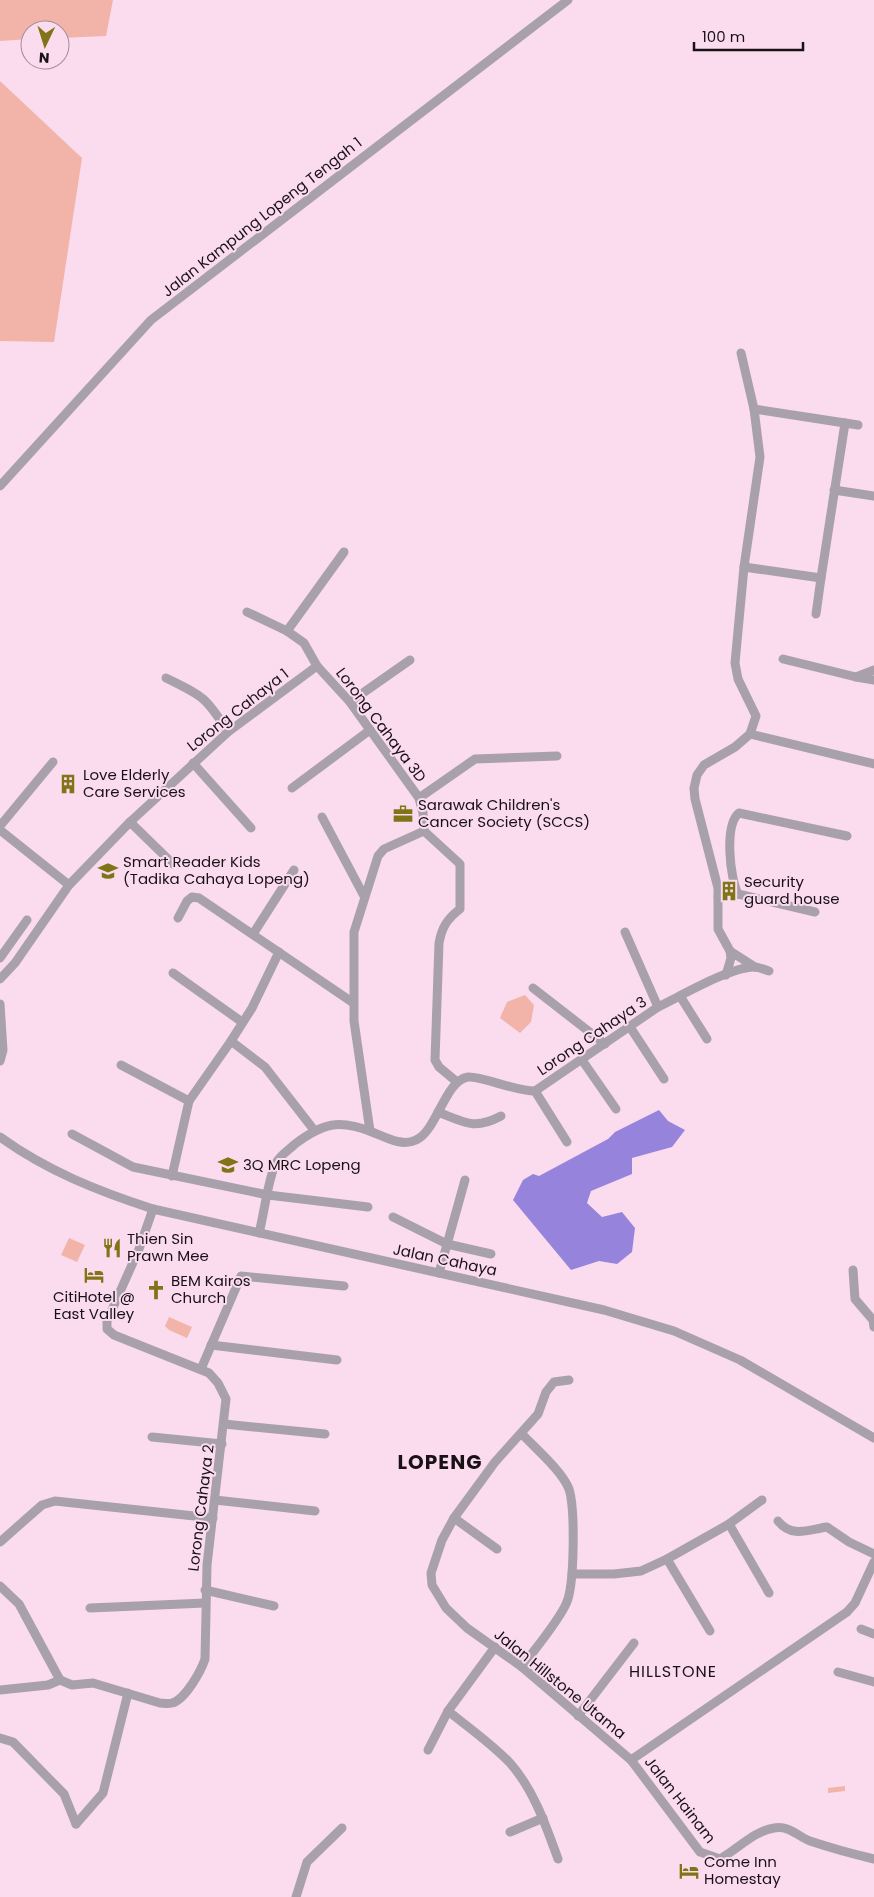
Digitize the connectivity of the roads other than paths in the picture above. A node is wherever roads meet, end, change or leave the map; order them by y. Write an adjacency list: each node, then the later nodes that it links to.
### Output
1 (568, 0): 6 (street, Jalan Kampung Lopeng Tengah 1)
2 (741, 353): 3 (street)
3 (754, 409): 4 (street); 10 (street)
4 (845, 423): 5 (street); 7 (street)
5 (858, 425)
6 (0, 486)
7 (834, 490): 8 (street); 11 (street)
8 (874, 496)
9 (344, 552): 14 (street)
10 (744, 567): 11 (street); 25 (street)
11 (821, 578): 13 (street)
12 (247, 612): 14 (street, Lorong Cahaya 3D)
13 (816, 614)
14 (287, 631): 17 (street, Lorong Cahaya 3D)
15 (783, 659): 19 (street)
16 (410, 660): 22 (street)
17 (317, 666): 22 (street, Lorong Cahaya 3D); 24 (street, Lorong Cahaya 1)
18 (874, 670): 19 (street)
19 (856, 677): 21 (street)
20 (166, 678): 24 (street)
21 (874, 680)
22 (350, 702): 23 (street, Lorong Cahaya 3D)
23 (370, 730): 30 (street); 31 (street, Lorong Cahaya 3D)
24 (228, 732): 28 (street, Lorong Cahaya 1)
25 (750, 734): 29 (street); 43 (street)
26 (557, 756): 31 (street)
27 (53, 762): 34 (street)
28 (193, 763): 33 (street, Lorong Cahaya 1); 35 (street)
29 (874, 764)
30 (292, 788)
31 (419, 798): 37 (street, Lorong Cahaya 3D)
32 (322, 817): 44 (street)
33 (130, 822): 39 (street); 41 (street, Lorong Cahaya 1)
34 (0, 826)
35 (251, 828)
36 (0, 830): 41 (street)
37 (424, 831): 44 (street); 72 (street)
38 (847, 836): 42 (street)
39 (174, 864)
40 (294, 870): 49 (street)
41 (70, 886): 57 (street, Lorong Cahaya 1)
42 (736, 891): 43 (street); 45 (street)
43 (718, 892): 50 (street)
44 (364, 896): 60 (street)
45 (815, 912)
46 (178, 918): 49 (street)
47 (27, 920): 52 (street)
48 (625, 932): 62 (street)
49 (254, 934): 51 (street)
50 (730, 950): 53 (street); 56 (street)
51 (279, 952): 60 (street); 63 (street)
52 (0, 958)
53 (755, 966): 54 (street); 56 (street, Lorong Cahaya 3)
54 (769, 971)
55 (173, 973): 63 (street)
56 (726, 975): 59 (street, Lorong Cahaya 3)
57 (0, 979)
58 (533, 988): 67 (street)
59 (680, 996): 62 (street, Lorong Cahaya 3); 65 (street)
60 (352, 1002): 79 (street)
61 (0, 1004): 69 (street)
62 (658, 1008): 64 (street, Lorong Cahaya 3)
63 (242, 1022): 66 (street)
64 (630, 1027): 67 (street, Lorong Cahaya 3); 71 (street)
65 (707, 1039)
66 (231, 1042): 74 (street); 78 (street)
67 (604, 1044): 68 (street, Lorong Cahaya 3)
68 (582, 1060): 73 (street, Lorong Cahaya 3); 75 (street)
69 (0, 1061)
70 (121, 1066): 74 (street)
71 (664, 1079)
72 (457, 1082): 73 (street, Lorong Cahaya 3); 76 (street)
73 (535, 1091): 82 (street)
74 (189, 1101): 83 (street)
75 (616, 1109)
76 (438, 1112): 77 (street); 79 (street)
77 (502, 1116)
78 (314, 1130): 79 (street); 85 (street)
79 (370, 1131)
80 (72, 1134): 83 (street)
81 (0, 1137): 87 (street, Jalan Cahaya)
82 (567, 1142)
83 (172, 1176): 85 (street)
84 (465, 1180): 90 (street)
85 (268, 1194): 86 (street); 89 (street)
86 (368, 1207)
87 (153, 1209): 89 (street, Jalan Cahaya); 98 (street, Lorong Cahaya 2)
88 (392, 1217): 90 (street)
89 (259, 1233): 93 (street, Jalan Cahaya)
90 (447, 1244): 91 (street); 93 (street)
91 (491, 1254)
92 (853, 1270): 95 (street)
93 (439, 1273): 104 (street, Jalan Cahaya)
94 (344, 1286): 96 (street)
95 (874, 1326)
96 (211, 1345): 97 (street); 98 (street)
97 (337, 1360)
98 (200, 1369): 100 (street, Lorong Cahaya 2)
99 (569, 1380): 102 (street, Jalan Hillstone Utama)
100 (224, 1424): 101 (street); 105 (street, Lorong Cahaya 2)
101 (325, 1434)
102 (522, 1434): 110 (street, Jalan Hillstone Utama); 118 (street)
103 (152, 1437): 105 (street)
104 (874, 1438)
105 (222, 1444): 106 (street, Lorong Cahaya 2)
106 (216, 1500): 108 (street); 109 (street, Lorong Cahaya 2)
107 (762, 1500): 112 (street)
108 (316, 1511)
109 (213, 1518): 113 (street); 120 (street, Lorong Cahaya 2)
110 (454, 1518): 114 (street); 129 (street, Jalan Hillstone Utama)
111 (778, 1521): 115 (street)
112 (729, 1524): 116 (street); 121 (street)
113 (0, 1542)
114 (497, 1549)
115 (874, 1554)
116 (667, 1559): 118 (street); 126 (street)
117 (874, 1562): 140 (street, Jalan Hillstone Utama)
118 (572, 1574): 130 (street)
119 (0, 1586): 132 (street)
120 (205, 1590): 122 (street, Lorong Cahaya 2); 123 (street)
121 (769, 1593)
122 (205, 1603): 124 (street); 135 (street, Lorong Cahaya 2)
123 (274, 1606)
124 (90, 1608)
125 (861, 1630): 127 (street)
126 (710, 1631)
127 (874, 1634)
128 (634, 1642): 137 (street)
129 (495, 1647): 130 (street, Jalan Hillstone Utama); 136 (street)
130 (522, 1667): 137 (street, Jalan Hillstone Utama)
131 (838, 1672): 133 (street)
132 (60, 1680): 134 (street, Lorong Cahaya 2); 135 (street, Lorong Cahaya 2)
133 (874, 1682)
134 (0, 1690)
135 (128, 1693): 138 (street)
136 (448, 1711): 139 (street); 141 (street)
137 (578, 1716): 140 (street, Jalan Hillstone Utama)
138 (0, 1738)
139 (428, 1750)
140 (631, 1760): 145 (street, Jalan Hainam)
141 (543, 1818): 143 (street); 144 (street)
142 (342, 1828): 146 (street)
143 (510, 1832)
144 (558, 1859)
145 (874, 1859)
146 (296, 1897)

